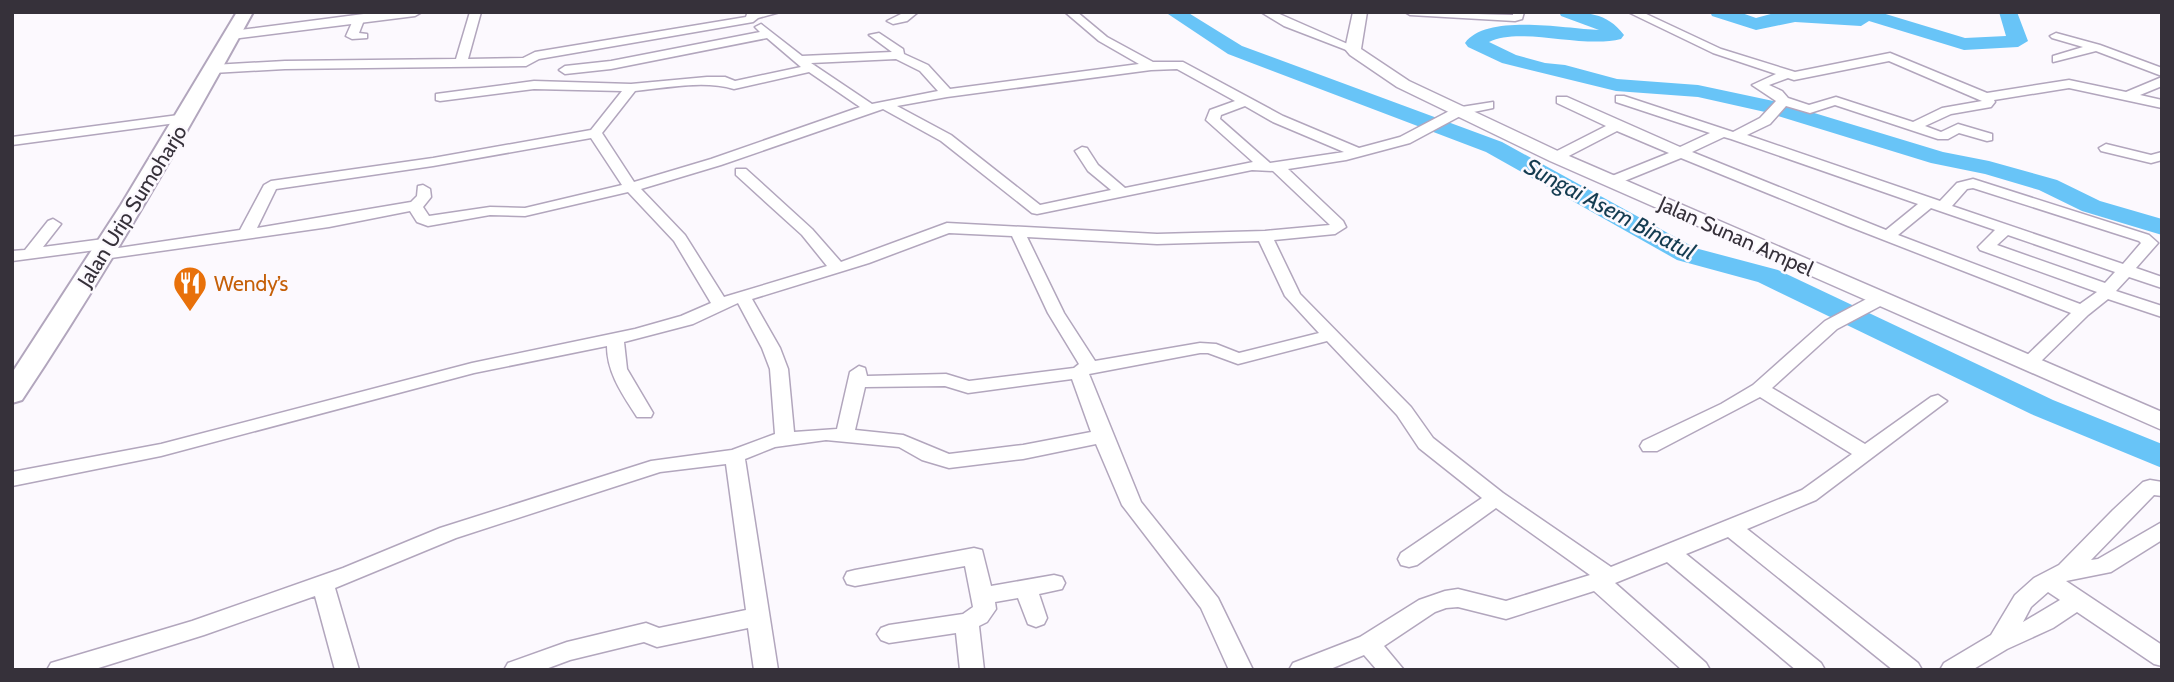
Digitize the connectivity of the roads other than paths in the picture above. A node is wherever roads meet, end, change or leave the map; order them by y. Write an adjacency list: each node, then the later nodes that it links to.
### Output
1 (245, 12): 18 (main road, Jalan Urip Sumoharjo)
2 (415, 12): 14 (street)
3 (476, 12): 29 (street)
4 (775, 12): 13 (street)
5 (913, 12): 15 (street)
6 (1070, 12): 30 (street)
7 (1266, 12): 23 (street)
8 (1360, 12): 23 (street)
9 (1410, 12): 12 (street)
10 (1519, 12): 12 (street)
11 (1633, 12): 35 (street)
12 (1443, 14): 16 (street)
13 (751, 16): 17 (street); 28 (street)
14 (358, 20): 18 (street); 20 (street)
15 (893, 21)
16 (1427, 27)
17 (768, 34): 24 (street); 27 (street)
18 (232, 35): 32 (main road, Jalan Urip Sumoharjo)
19 (875, 35): 25 (street)
20 (363, 36)
21 (2056, 36): 22 (street)
22 (2095, 47): 26 (street); 34 (street)
23 (1353, 49): 51 (street, Jalan Sunan Ampel)
24 (649, 55): 33 (street); 38 (street)
25 (898, 55): 27 (street); 40 (street)
26 (2057, 59)
27 (799, 60): 31 (street)
28 (530, 61): 29 (street); 37 (street)
29 (461, 63): 32 (street)
30 (1151, 66): 40 (street); 46 (street)
31 (811, 68): 38 (street); 50 (street)
32 (213, 69): 52 (main road, Jalan Urip Sumoharjo)
33 (565, 70)
34 (2162, 72)
35 (1788, 74): 43 (street); 49 (street)
36 (2162, 81): 41 (street)
37 (534, 85): 39 (street); 42 (street)
38 (654, 86): 39 (street)
39 (631, 88): 55 (street)
40 (947, 93): 50 (street)
41 (2127, 96): 43 (street); 48 (street)
42 (440, 97)
43 (1986, 97): 54 (street)
44 (1620, 99): 56 (street)
45 (1562, 100): 53 (street)
46 (1246, 101): 62 (street); 65 (street)
47 (1488, 104): 51 (street)
48 (2162, 104)
49 (1779, 106): 54 (street); 56 (street)
50 (877, 107): 68 (street); 73 (street)
51 (1460, 111): 62 (street); 64 (street, Jalan Sunan Ampel)
52 (186, 118): 58 (street); 81 (main road, Jalan Urip Sumoharjo)
53 (1616, 126): 61 (street); 64 (street)
54 (1913, 127): 57 (street)
55 (595, 133): 68 (street); 77 (street)
56 (1729, 134): 61 (street); 71 (street)
57 (1987, 137)
58 (12, 141)
59 (2106, 148): 63 (street)
60 (1082, 151): 70 (street)
61 (1684, 152): 67 (street); 80 (street)
62 (1358, 153): 65 (street)
63 (2162, 156)
64 (1556, 157): 67 (street, Jalan Sunan Ampel)
65 (1271, 166): 70 (street); 79 (street)
66 (741, 172): 84 (street)
67 (1612, 181): 89 (street, Jalan Sunan Ampel)
68 (632, 187): 72 (street); 90 (street)
69 (424, 189): 72 (street)
70 (1123, 193): 73 (street)
71 (1936, 205): 75 (street); 80 (street); 85 (street)
72 (415, 206): 77 (street)
73 (1037, 210): 78 (street)
74 (53, 224): 82 (street)
75 (2006, 228): 85 (street); 87 (street)
76 (1017, 231): 78 (street); 84 (street); 96 (street)
77 (246, 234): 81 (street)
78 (1050, 234): 79 (street)
79 (1265, 236): 93 (street)
80 (1888, 236): 91 (street)
81 (107, 248): 82 (street); 98 (main road, Jalan Urip Sumoharjo)
82 (30, 254): 83 (street)
83 (12, 256)
84 (838, 268): 88 (street)
85 (2126, 270): 86 (street); 87 (street)
86 (2162, 283)
87 (2106, 291): 91 (street); 92 (street)
88 (743, 296): 90 (street); 104 (street)
89 (1872, 303): 95 (street, Jalan Sunan Ampel); 97 (street)
90 (720, 304): 94 (street)
91 (2082, 311): 95 (street)
92 (2162, 312)
93 (1330, 335): 96 (street); 110 (street)
94 (615, 339): 100 (street); 108 (street)
95 (2028, 364): 101 (street, Jalan Sunan Ampel)
96 (1084, 370): 102 (street); 103 (street)
97 (1760, 389): 105 (street); 106 (street)
98 (12, 394)
99 (1938, 401): 106 (street)
100 (644, 413)
101 (2162, 422)
102 (845, 434): 103 (street); 104 (street)
103 (1102, 436): 135 (street)
104 (785, 439): 107 (street)
105 (1650, 446)
106 (1865, 453): 111 (street)
107 (735, 456): 119 (street); 123 (street)
108 (12, 479)
109 (2162, 489): 115 (street)
110 (1496, 498): 114 (street); 117 (street)
111 (1729, 526): 113 (street); 140 (street)
112 (2162, 530): 115 (street)
113 (1669, 552): 117 (street); 139 (street)
114 (1409, 559)
115 (2058, 576): 122 (street); 127 (street)
116 (855, 578): 121 (street)
117 (1604, 579): 128 (street); 138 (street)
118 (1054, 583): 120 (street)
119 (323, 584): 130 (street); 131 (street)
120 (1026, 588): 121 (street); 124 (street)
121 (983, 596): 125 (street)
122 (2076, 601): 127 (street); 129 (street)
123 (757, 617): 132 (street); 133 (street)
124 (1036, 618)
125 (967, 622): 126 (street); 134 (street)
126 (889, 634)
127 (1999, 642): 141 (street)
128 (1367, 645): 136 (street); 137 (street)
129 (2162, 656)
130 (59, 670)
131 (347, 670)
132 (516, 670)
133 (766, 670)
134 (972, 670)
135 (1241, 670)
136 (1301, 670)
137 (1392, 670)
138 (1698, 670)
139 (1813, 670)
140 (1910, 670)
141 (1952, 670)

